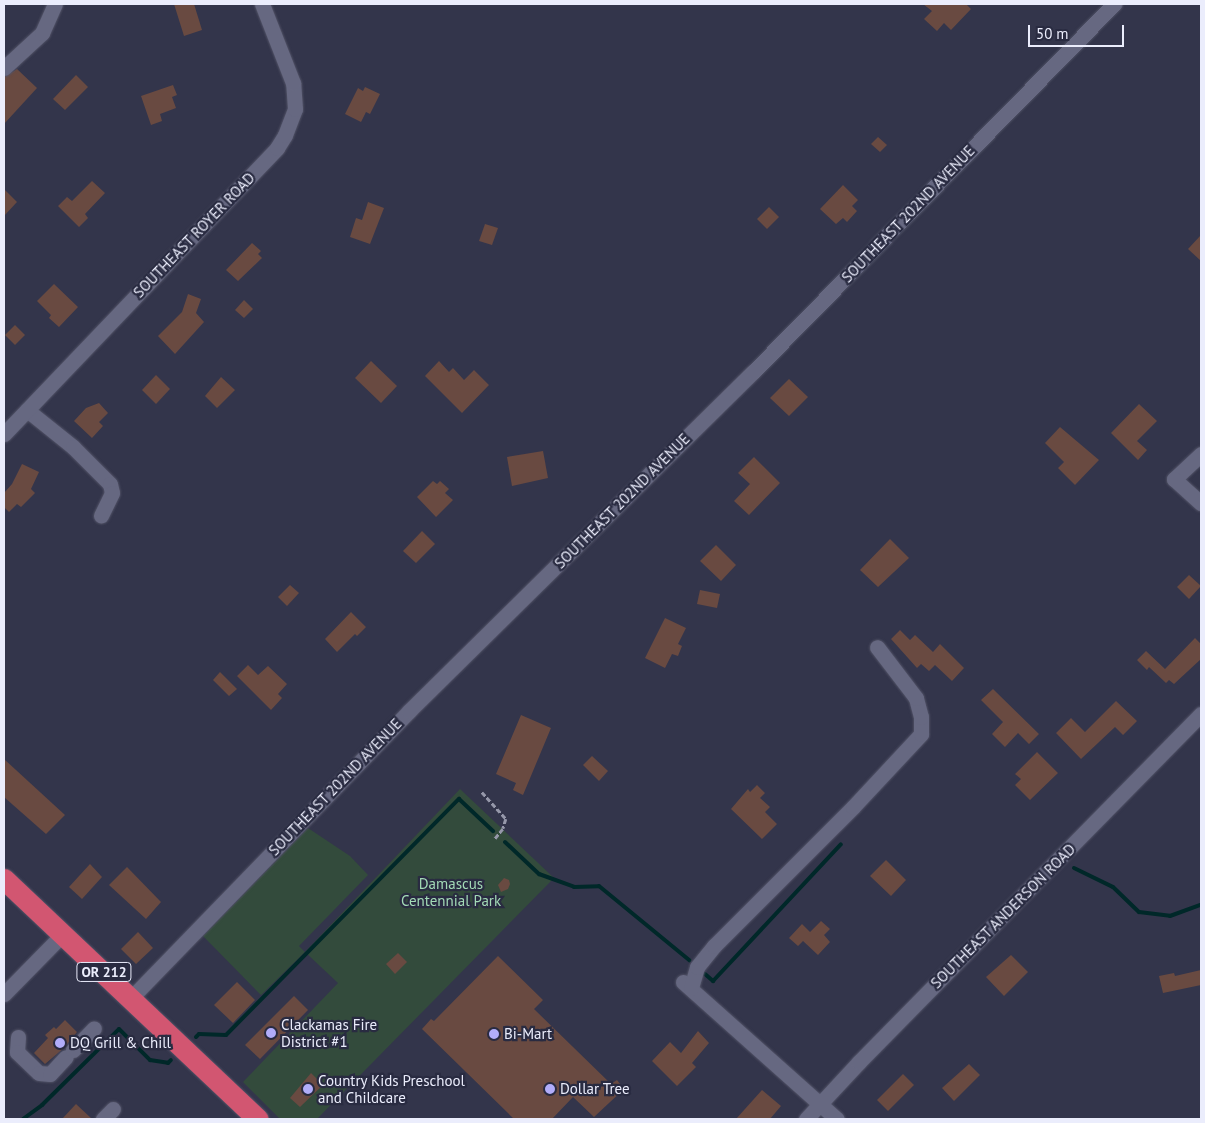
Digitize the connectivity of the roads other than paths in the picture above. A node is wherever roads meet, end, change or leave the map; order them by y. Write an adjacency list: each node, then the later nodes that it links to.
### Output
1 (55, 4): 4 (street)
2 (262, 4): 5 (street, SOUTHEAST ROYER ROAD)
3 (1114, 4): 15 (street, SOUTHEAST 202ND AVENUE)
4 (4, 68)
5 (27, 410): 6 (street, SOUTHEAST ROYER ROAD); 9 (street)
6 (4, 434)
7 (1201, 454): 8 (street)
8 (1201, 504)
9 (101, 516)
10 (877, 647): 18 (street)
11 (1201, 714): 18 (street, SOUTHEAST ANDERSON ROAD)
12 (4, 879): 13 (highway, OR 212)
13 (63, 934): 14 (street); 15 (highway, OR 212)
14 (4, 994)
15 (131, 998): 19 (highway, OR 212)
16 (94, 1028): 17 (street)
17 (18, 1037)
18 (820, 1104): 20 (street, SOUTHEAST ANDERSON ROAD); 21 (street)
19 (258, 1119)
20 (806, 1119)
21 (837, 1119)

